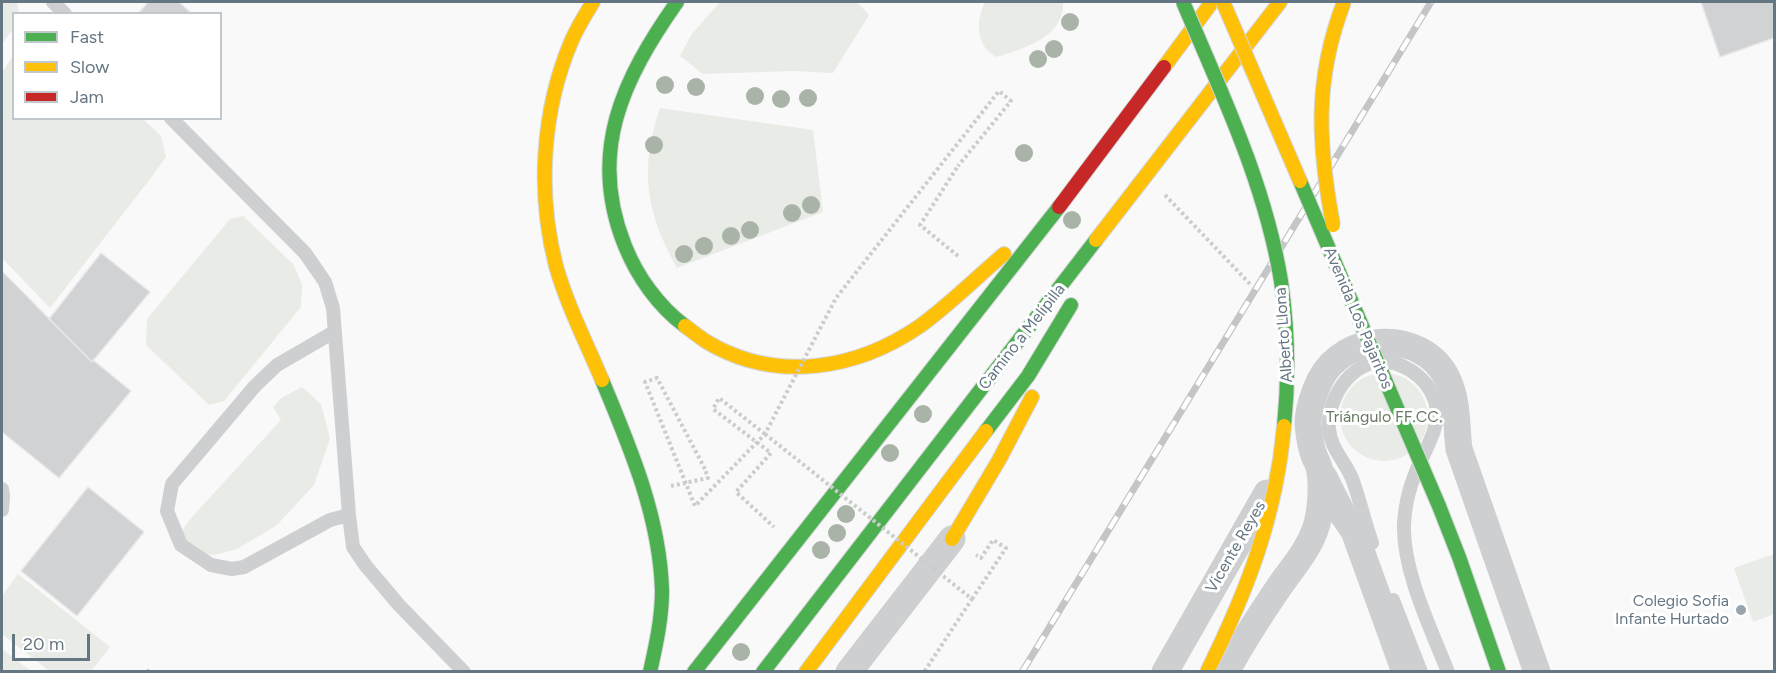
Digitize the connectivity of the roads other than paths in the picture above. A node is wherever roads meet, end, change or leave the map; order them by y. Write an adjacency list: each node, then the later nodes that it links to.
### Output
1 (593, 2): 21 (main road)
2 (677, 2): 9 (main road)
3 (1183, 2): 27 (main road, Alberto Llona, bridge)
4 (1212, 2): 9 (main road)
5 (1223, 2): 12 (main road, Avenida Los Pajaritos, bridge)
6 (1280, 2): 10 (main road, Camino a Melipilla)
7 (1344, 2): 12 (main road, bridge)
8 (173, 120): 13 (lane)
9 (1058, 208): 22 (main road)
10 (1102, 233): 11 (main road); 23 (main road, Camino a Melipilla)
11 (1075, 296): 19 (main road); 24 (main road)
12 (1352, 303): 32 (main road, Avenida Los Pajaritos, bridge)
13 (334, 332): 18 (lane); 18 (lane)
14 (1308, 422): 15 (street); 26 (street, Vicente Reyes); 33 (street)
15 (1316, 460): 28 (street); 29 (street)
16 (2, 489): 17 (lane)
17 (2, 510)
18 (349, 515): 20 (lane)
19 (952, 538): 25 (street)
20 (464, 672)
21 (650, 672)
22 (694, 672)
23 (763, 672)
24 (806, 672)
25 (849, 672)
26 (1165, 672)
27 (1207, 672)
28 (1226, 672)
29 (1405, 672)
30 (1421, 672): 31 (lane)
31 (1448, 672)
32 (1499, 672)
33 (1537, 672)

